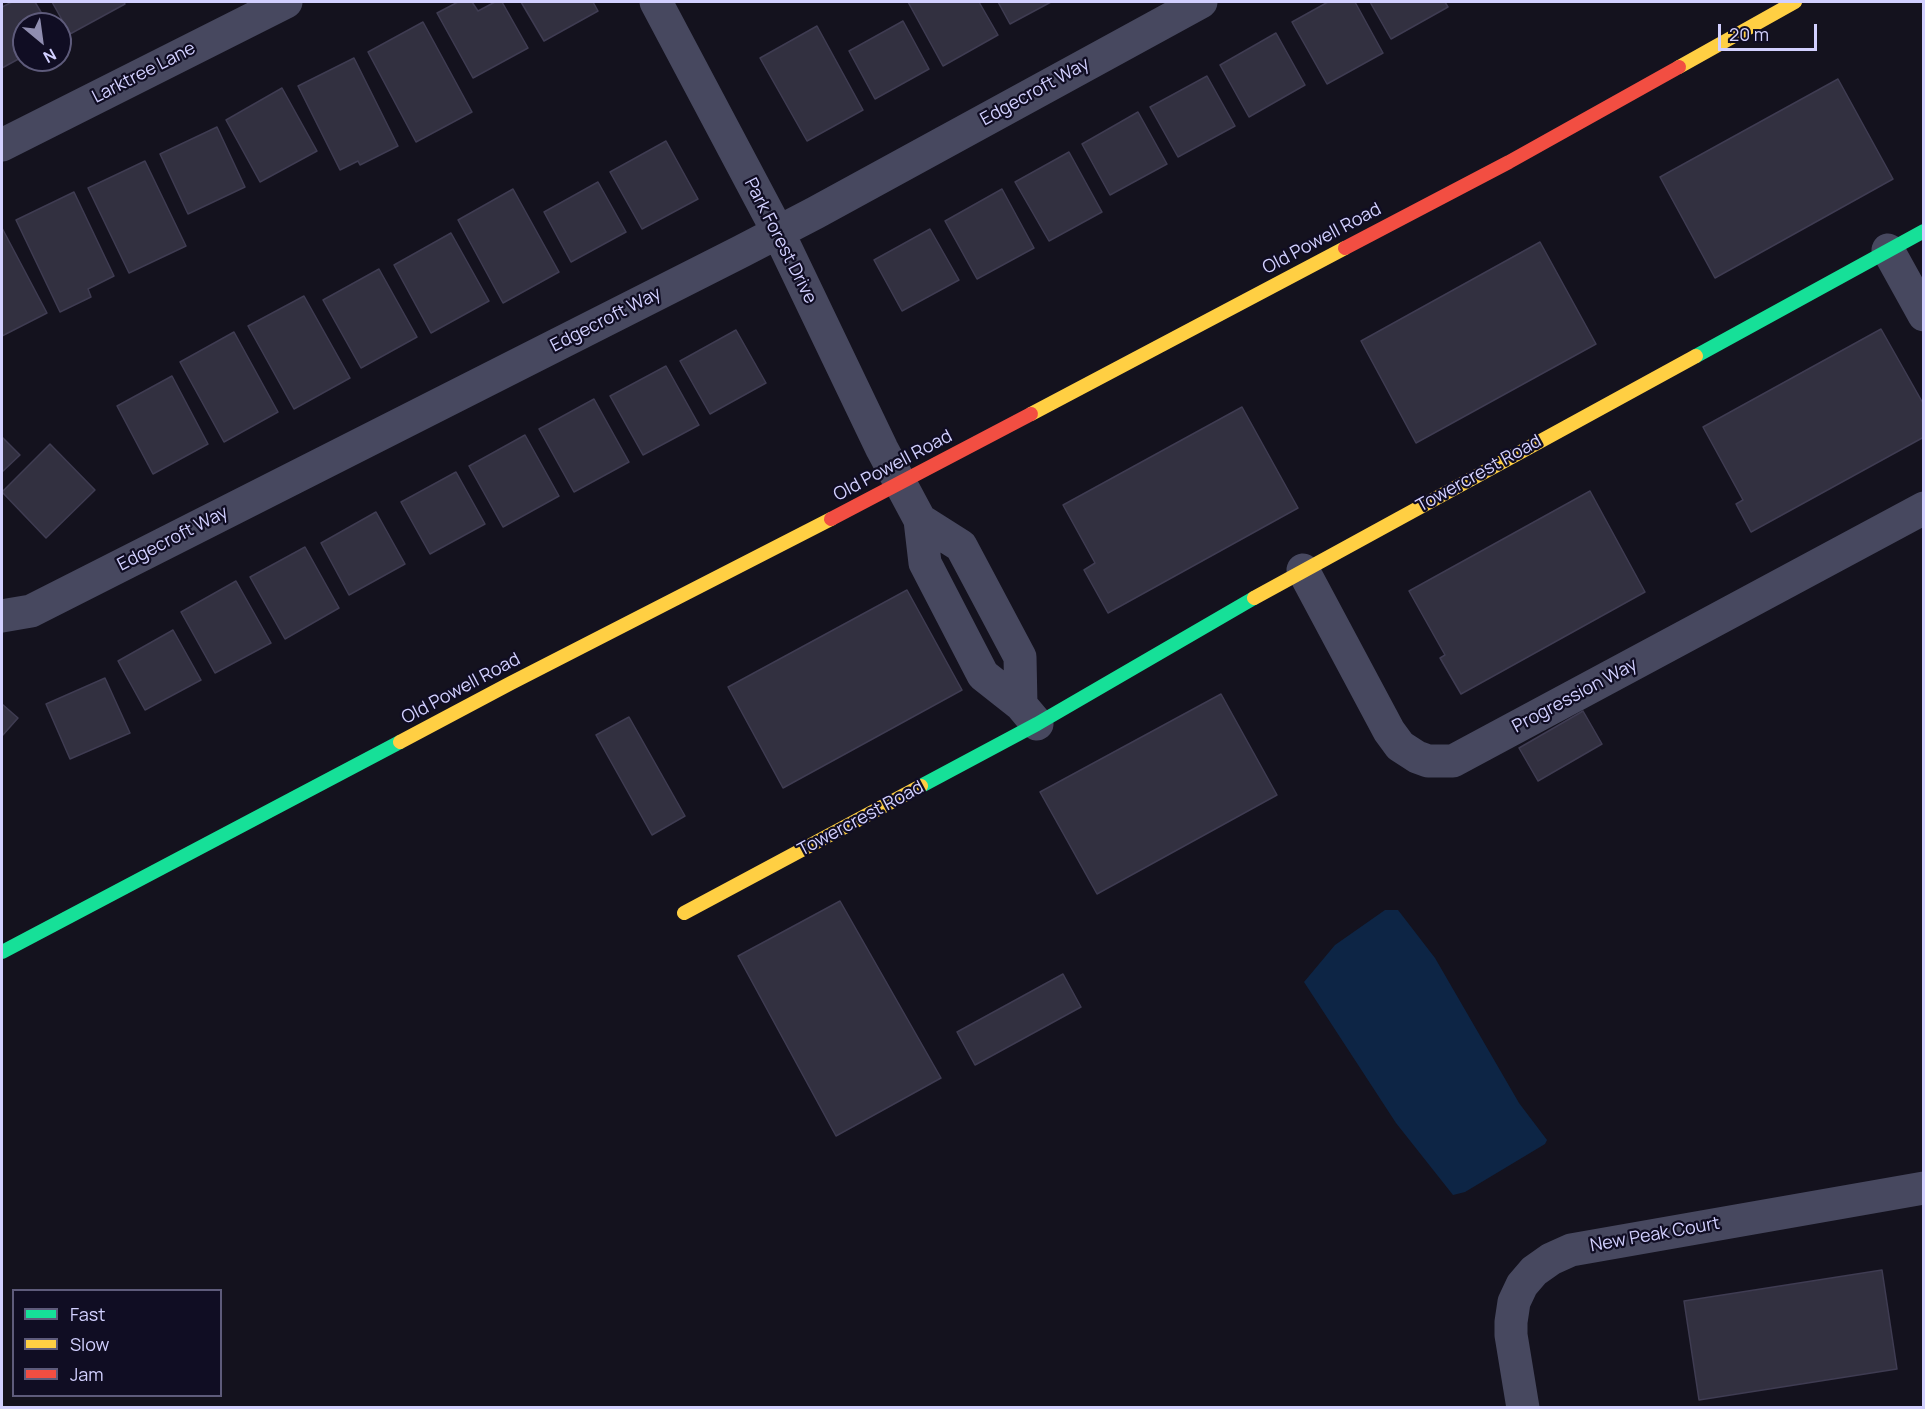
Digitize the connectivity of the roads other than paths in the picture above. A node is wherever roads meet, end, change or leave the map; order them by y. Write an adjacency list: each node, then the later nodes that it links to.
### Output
1 (286, 2): 5 (street, Larktree Lane)
2 (656, 2): 7 (street, Park Forest Drive)
3 (1201, 2): 7 (street, Edgecroft Way)
4 (1795, 2): 10 (street, Old Powell Road)
5 (2, 145)
6 (1923, 231): 8 (street, Towercrest Road)
7 (778, 232): 10 (street, Park Forest Drive); 13 (street, Edgecroft Way)
8 (1888, 250): 9 (street); 12 (street, Towercrest Road)
9 (1923, 315)
10 (901, 483): 14 (street); 16 (street, Old Powell Road)
11 (1923, 508): 12 (street, Progression Way)
12 (1303, 570): 14 (street, Towercrest Road)
13 (2, 616)
14 (1029, 715): 15 (street, Towercrest Road)
15 (684, 914)
16 (2, 952)
17 (1923, 1188): 18 (street, New Peak Court)
18 (1523, 1407)

